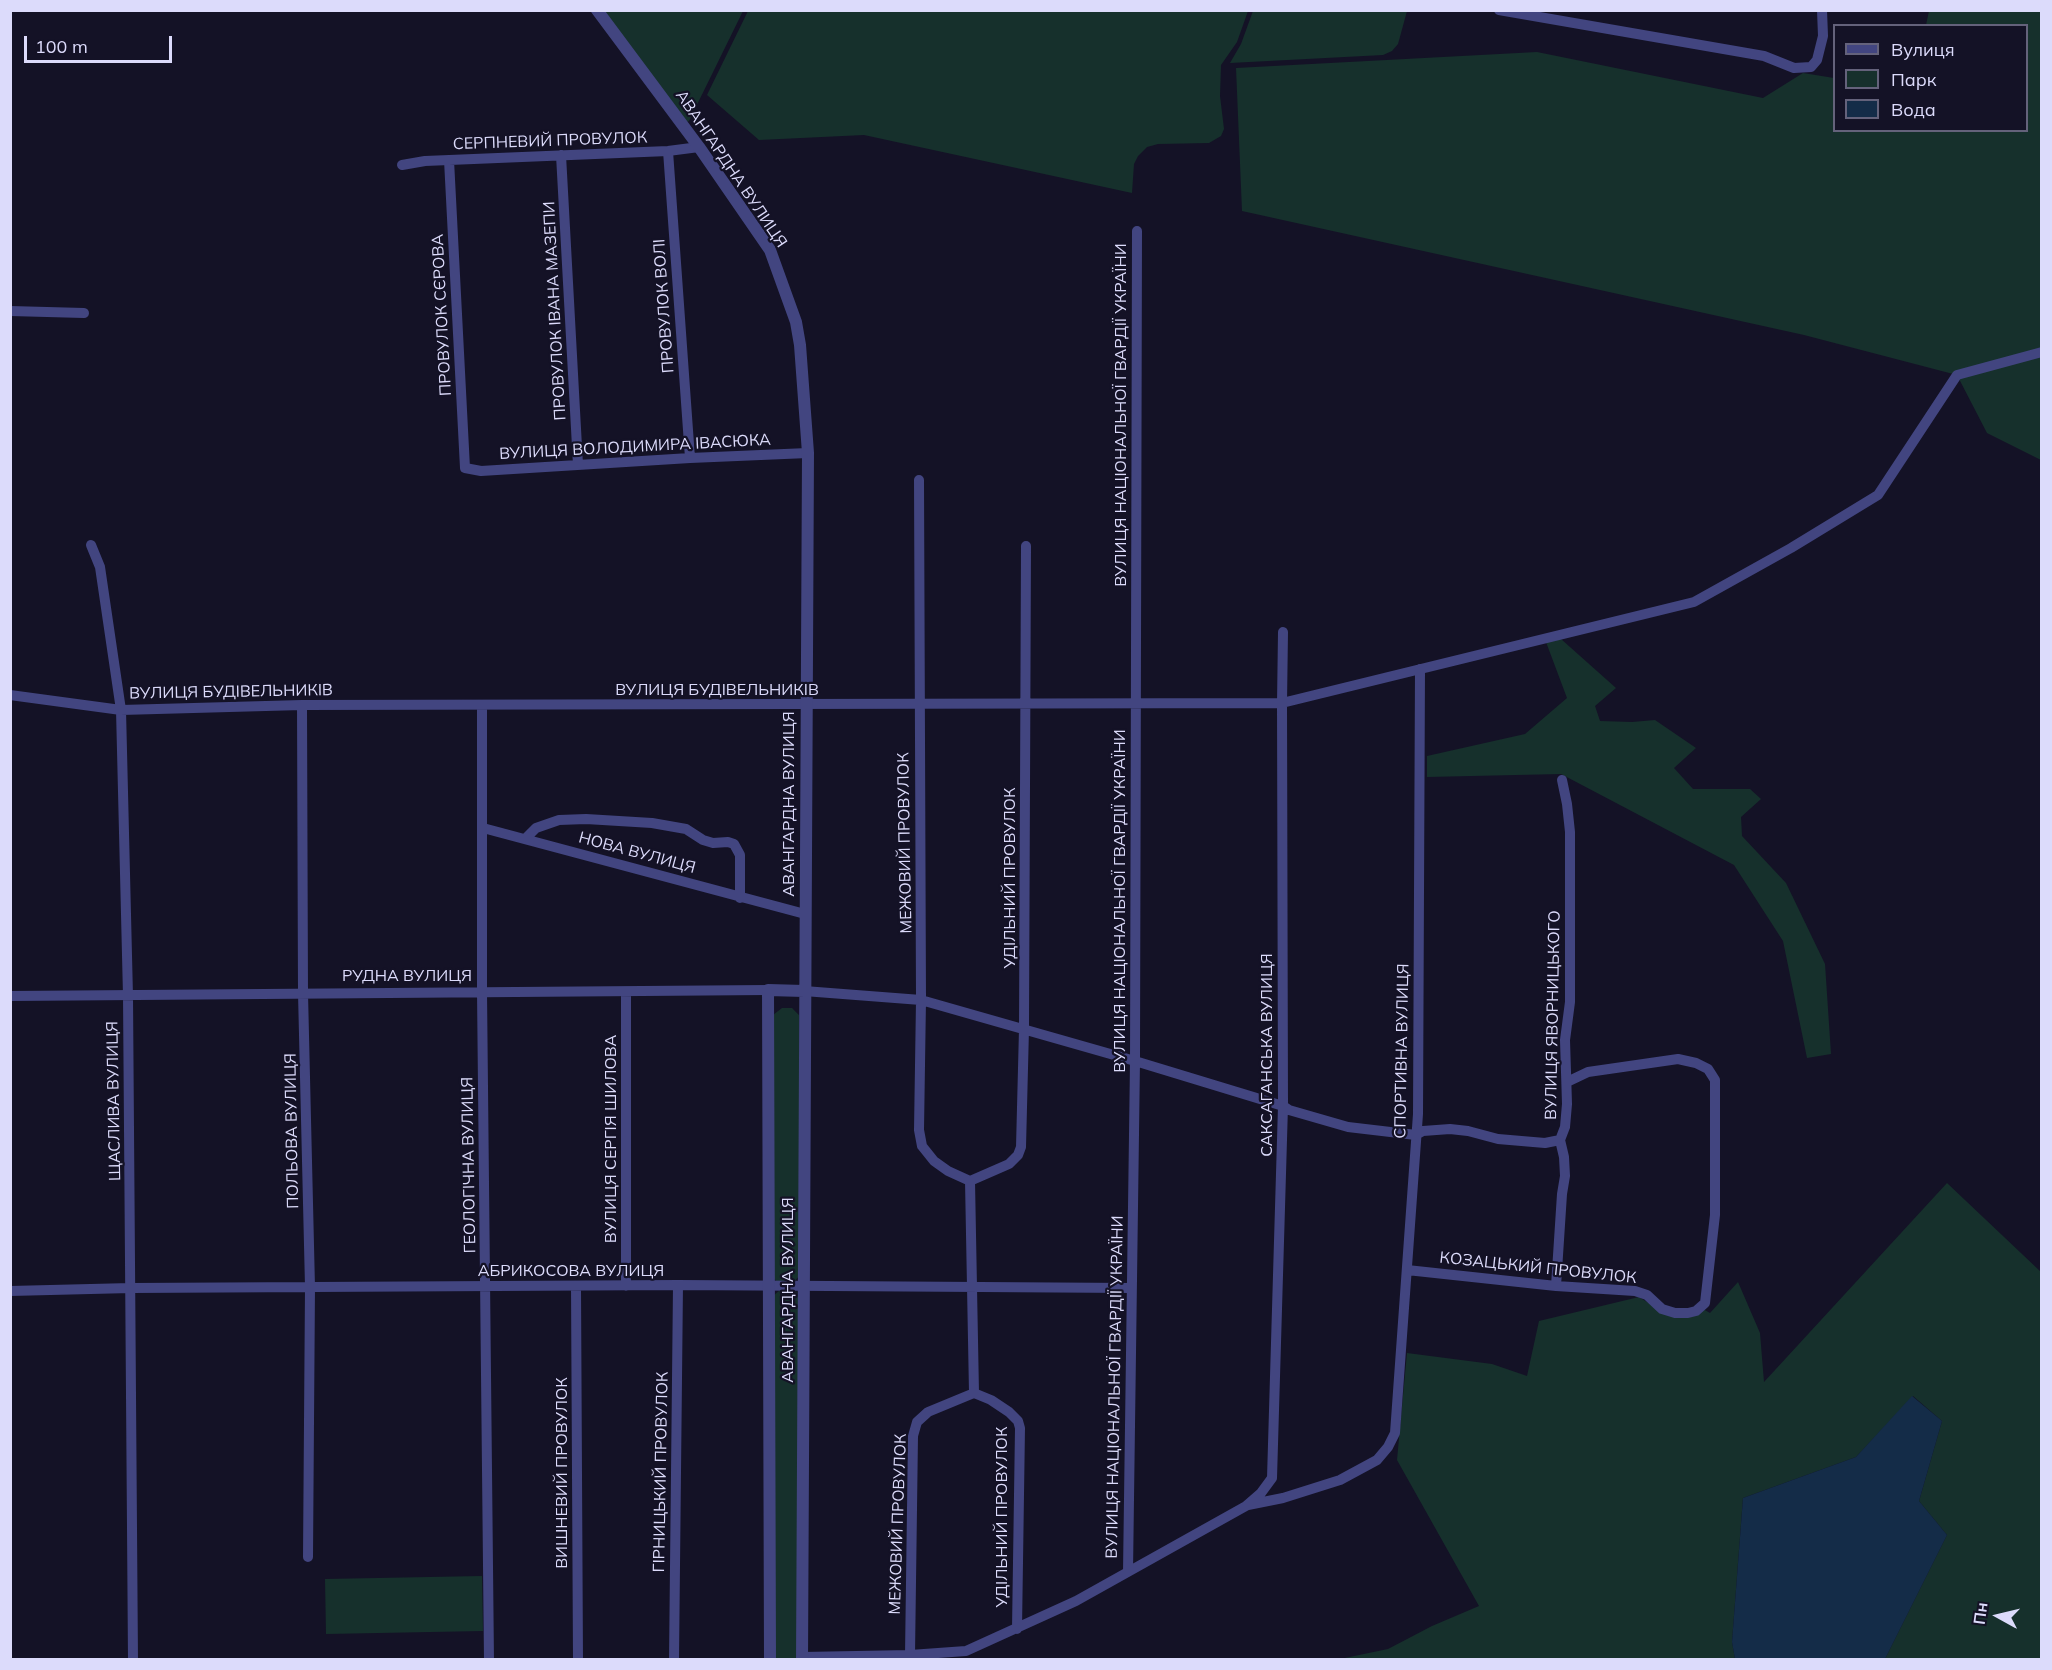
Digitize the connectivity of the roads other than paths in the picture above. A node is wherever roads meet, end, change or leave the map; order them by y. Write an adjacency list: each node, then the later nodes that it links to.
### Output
1 (597, 10): 4 (street, АВАНГАРДНА ВУЛИЦЯ)
2 (1499, 10): 3 (street)
3 (1822, 10)
4 (699, 147): 5 (street, СЕРПНЕВИЙ ПРОВУЛОК); 13 (street, АВАНГАРДНА ВУЛИЦЯ)
5 (668, 151): 6 (street, СЕРПНЕВИЙ ПРОВУЛОК); 14 (street, ПРОВУЛОК ВОЛІ)
6 (561, 155): 7 (street, СЕРПНЕВИЙ ПРОВУЛОК); 15 (street, ПРОВУЛОК ІВАНА МАЗЕПИ)
7 (449, 160): 8 (street, СЕРПНЕВИЙ ПРОВУЛОК); 16 (street, ПРОВУЛОК СЄРОВА)
8 (402, 165)
9 (1137, 231): 28 (street, ВУЛИЦЯ НАЦІОНАЛЬНОЇ ГВАРДІЇ УКРАЇНИ)
10 (10, 311): 11 (street)
11 (84, 313)
12 (2042, 352): 21 (street, ВУЛИЦЯ БУДІВЕЛЬНИКІВ)
13 (808, 453): 14 (street, ВУЛИЦЯ ВОЛОДИМИРА ІВАСЮКА); 26 (street, АВАНГАРДНА ВУЛИЦЯ)
14 (690, 458): 15 (street, ВУЛИЦЯ ВОЛОДИМИРА ІВАСЮКА)
15 (578, 465): 16 (street, ВУЛИЦЯ ВОЛОДИМИРА ІВАСЮКА)
16 (465, 468)
17 (919, 480): 27 (street, МЕЖОВИЙ ПРОВУЛОК)
18 (91, 546): 30 (street, ЩАСЛИВА ВУЛИЦЯ)
19 (1026, 546): 24 (street, УДІЛЬНИЙ ПРОВУЛОК)
20 (1283, 632): 23 (street, САКСАГАНСЬКА ВУЛИЦЯ)
21 (1420, 669): 23 (street, ВУЛИЦЯ БУДІВЕЛЬНИКІВ); 48 (street, СПОРТИВНА ВУЛИЦЯ)
22 (10, 695): 30 (street, ВУЛИЦЯ БУДІВЕЛЬНИКІВ)
23 (1282, 703): 28 (street, ВУЛИЦЯ БУДІВЕЛЬНИКІВ); 47 (street, САКСАГАНСЬКА ВУЛИЦЯ)
24 (1025, 704): 27 (street, ВУЛИЦЯ БУДІВЕЛЬНИКІВ); 28 (street, ВУЛИЦЯ БУДІВЕЛЬНИКІВ); 44 (street, УДІЛЬНИЙ ПРОВУЛОК)
25 (302, 705): 29 (street, ВУЛИЦЯ БУДІВЕЛЬНИКІВ); 30 (street, ВУЛИЦЯ БУДІВЕЛЬНИКІВ); 40 (street, ПОЛЬОВА ВУЛИЦЯ)
26 (807, 705): 27 (street, ВУЛИЦЯ БУДІВЕЛЬНИКІВ); 29 (street, ВУЛИЦЯ БУДІВЕЛЬНИКІВ); 35 (street, АВАНГАРДНА ВУЛИЦЯ)
27 (919, 705): 43 (street, МЕЖОВИЙ ПРОВУЛОК)
28 (1135, 705): 45 (street, ВУЛИЦЯ НАЦІОНАЛЬНОЇ ГВАРДІЇ УКРАЇНИ)
29 (482, 706): 32 (street, ГЕОЛОГІЧНА ВУЛИЦЯ)
30 (121, 710): 42 (street, ЩАСЛИВА ВУЛИЦЯ)
31 (1562, 780): 46 (street, ВУЛИЦЯ ЯВОРНИЦЬКОГО)
32 (483, 828): 33 (street, НОВА ВУЛИЦЯ); 38 (street, ГЕОЛОГІЧНА ВУЛИЦЯ)
33 (526, 838): 34 (street, НОВА ВУЛИЦЯ); 34 (street, НОВА ВУЛИЦЯ)
34 (741, 897): 35 (street, НОВА ВУЛИЦЯ)
35 (805, 914): 37 (street, АВАНГАРДНА ВУЛИЦЯ)
36 (768, 990): 37 (street, РУДНА ВУЛИЦЯ); 39 (street, РУДНА ВУЛИЦЯ); 56 (street, АВАНГАРДНА ВУЛИЦЯ)
37 (804, 991): 43 (street); 59 (street, АВАНГАРДНА ВУЛИЦЯ)
38 (482, 992): 39 (street, РУДНА ВУЛИЦЯ); 40 (street, РУДНА ВУЛИЦЯ); 53 (street, ГЕОЛОГІЧНА ВУЛИЦЯ)
39 (626, 992): 55 (street, ВУЛИЦЯ СЕРГІЯ ШИЛОВА)
40 (303, 993): 42 (street, РУДНА ВУЛИЦЯ); 58 (street, ПОЛЬОВА ВУЛИЦЯ)
41 (10, 996): 42 (street, РУДНА ВУЛИЦЯ)
42 (128, 996): 60 (street, ЩАСЛИВА ВУЛИЦЯ)
43 (921, 1000): 44 (street); 50 (street, МЕЖОВИЙ ПРОВУЛОК)
44 (1024, 1029): 45 (street); 50 (street, УДІЛЬНИЙ ПРОВУЛОК)
45 (1135, 1061): 47 (street); 61 (street, ВУЛИЦЯ НАЦІОНАЛЬНОЇ ГВАРДІЇ УКРАЇНИ)
46 (1567, 1082): 49 (street, ВУЛИЦЯ ЯВОРНИЦЬКОГО); 57 (street, КОЗАЦЬКИЙ ПРОВУЛОК)
47 (1283, 1106): 48 (street); 65 (street, САКСАГАНСЬКА ВУЛИЦЯ)
48 (1416, 1135): 49 (street); 51 (street, СПОРТИВНА ВУЛИЦЯ)
49 (1560, 1140): 57 (street, ВУЛИЦЯ ЯВОРНИЦЬКОГО)
50 (970, 1181): 62 (street)
51 (1407, 1270): 57 (street, КОЗАЦЬКИЙ ПРОВУЛОК); 65 (street, СПОРТИВНА ВУЛИЦЯ)
52 (678, 1285): 55 (street, АБРИКОСОВА ВУЛИЦЯ); 56 (street, АБРИКОСОВА ВУЛИЦЯ); 74 (street, ГІРНИЦЬКИЙ ПРОВУЛОК)
53 (485, 1286): 54 (street, АБРИКОСОВА ВУЛИЦЯ); 58 (street, АБРИКОСОВА ВУЛИЦЯ); 72 (street, ГЕОЛОГІЧНА ВУЛИЦЯ)
54 (576, 1286): 55 (street, АБРИКОСОВА ВУЛИЦЯ); 73 (street, ВИШНЕВИЙ ПРОВУЛОК)
55 (626, 1286)
56 (768, 1286): 59 (street, АБРИКОСОВА ВУЛИЦЯ); 75 (street, АВАНГАРДНА ВУЛИЦЯ)
57 (1556, 1286)
58 (310, 1287): 60 (street, АБРИКОСОВА ВУЛИЦЯ); 66 (street, ПОЛЬОВА ВУЛИЦЯ)
59 (804, 1287): 62 (street, АБРИКОСОВА ВУЛИЦЯ); 70 (street, АВАНГАРДНА ВУЛИЦЯ)
60 (131, 1288): 63 (street, АБРИКОСОВА ВУЛИЦЯ); 71 (street, ЩАСЛИВА ВУЛИЦЯ)
61 (1131, 1288): 62 (street, АБРИКОСОВА ВУЛИЦЯ); 67 (street, ВУЛИЦЯ НАЦІОНАЛЬНОЇ ГВАРДІЇ УКРАЇНИ)
62 (971, 1289): 64 (street)
63 (10, 1291)
64 (974, 1394): 68 (street, УДІЛЬНИЙ ПРОВУЛОК); 69 (street, МЕЖОВИЙ ПРОВУЛОК)
65 (1246, 1506): 67 (street)
66 (308, 1557)
67 (1128, 1572): 68 (street)
68 (1017, 1629): 69 (street)
69 (910, 1655): 70 (street)
70 (802, 1658)
71 (133, 1659)
72 (489, 1659)
73 (578, 1659)
74 (674, 1659)
75 (770, 1659)

